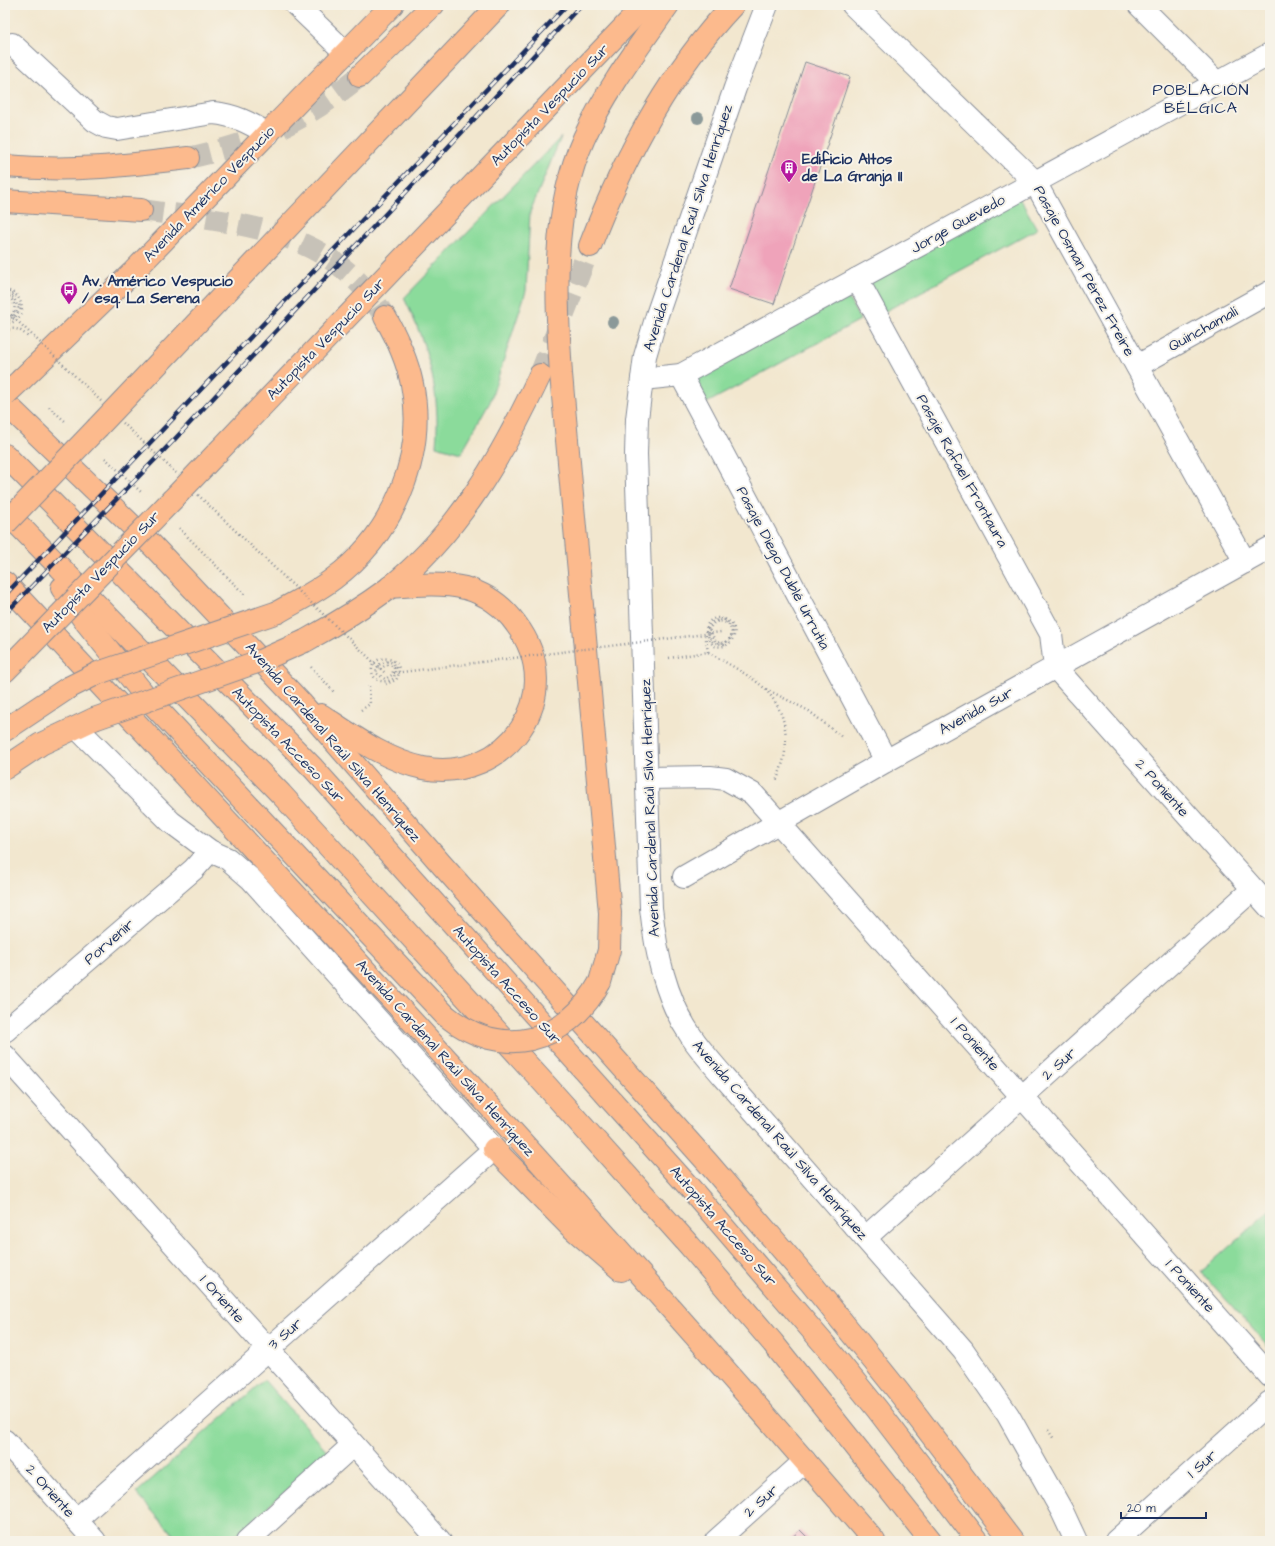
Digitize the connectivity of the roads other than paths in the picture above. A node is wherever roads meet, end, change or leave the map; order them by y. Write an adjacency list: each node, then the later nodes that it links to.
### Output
1 (296, 5): 12 (street)
2 (392, 5): 12 (main road, Avenida Américo Vespucio)
3 (433, 5): 14 (main road)
4 (499, 5): 34 (main road, bridge)
5 (645, 5): 39 (main road, Autopista Vespucio Sur, bridge)
6 (668, 5): 34 (main road, bridge)
7 (732, 5): 22 (main road)
8 (767, 5): 29 (street, Avenida Cardenal Raúl Silva Henríquez)
9 (853, 5): 19 (street, Pasaje Osman Pérez Freire)
10 (1139, 5): 15 (street)
11 (5, 46): 16 (street)
12 (346, 53): 16 (main road, Avenida Américo Vespucio)
13 (1270, 54): 15 (street, Jorge Quevedo)
14 (360, 76)
15 (1217, 83): 19 (street, Jorge Quevedo)
16 (268, 134): 30 (main road, Avenida Américo Vespucio, bridge)
17 (188, 158): 18 (main road)
18 (5, 166)
19 (1035, 182): 23 (street, Jorge Quevedo); 26 (street, Pasaje Osman Pérez Freire)
20 (5, 201): 21 (main road)
21 (141, 210)
22 (590, 246)
23 (857, 280): 28 (street, Jorge Quevedo); 40 (street, Pasaje Rafael Frontaura)
24 (1270, 292): 26 (street, Quinchamalí)
25 (385, 317): 43 (main road, bridge)
26 (1137, 366): 36 (street, Pasaje Osman Pérez Freire)
27 (540, 375): 38 (main road)
28 (681, 375): 29 (street, Jorge Quevedo); 44 (street, Pasaje Diego Dublé Urrutia)
29 (642, 379): 46 (street, Avenida Cardenal Raúl Silva Henríquez)
30 (5, 395)
31 (5, 403): 41 (main road, Avenida Cardenal Raúl Silva Henríquez)
32 (5, 456): 71 (main road, Autopista Acceso Sur)
33 (5, 511): 34 (main road)
34 (14, 527): 70 (main road)
35 (1270, 548): 36 (street, Avenida Sur)
36 (1245, 562): 40 (street, Avenida Sur)
37 (5, 583): 57 (main road, Avenida Cardenal Raúl Silva Henríquez)
38 (390, 587): 41 (main road); 42 (main road, bridge)
39 (11, 665)
40 (1055, 667): 44 (street, Avenida Sur); 50 (street, 2 Poniente)
41 (301, 703): 72 (main road, Avenida Cardenal Raúl Silva Henríquez)
42 (85, 724): 45 (main road); 48 (street, Avenida Cardenal Raúl Silva Henríquez)
43 (5, 730)
44 (886, 761): 47 (street, Avenida Sur)
45 (5, 768)
46 (648, 778): 47 (street, 1 Poniente); 56 (street, Avenida Cardenal Raúl Silva Henríquez)
47 (780, 822): 49 (street, Avenida Sur); 54 (street, 1 Poniente)
48 (210, 850): 52 (street, Porvenir); 55 (street, Avenida Cardenal Raúl Silva Henríquez)
49 (684, 878)
50 (1253, 889): 51 (street, 2 Poniente); 54 (street, 2 Sur)
51 (1270, 908)
52 (5, 1030)
53 (5, 1056): 58 (street, 1 Oriente)
54 (1022, 1097): 56 (street, 2 Sur); 59 (street, 1 Poniente)
55 (494, 1149): 57 (main road); 58 (street, 3 Sur)
56 (865, 1238): 73 (street, Avenida Cardenal Raúl Silva Henríquez)
57 (680, 1318): 63 (main road, Avenida Cardenal Raúl Silva Henríquez)
58 (268, 1349): 62 (street, 1 Oriente); 64 (street, 3 Sur)
59 (1270, 1376)
60 (1270, 1402): 74 (street, 1 Sur)
61 (5, 1441): 64 (street, 2 Oriente)
62 (353, 1445): 66 (street); 67 (street, 1 Oriente)
63 (805, 1461): 68 (street, 2 Sur); 69 (main road, Avenida Cardenal Raúl Silva Henríquez)
64 (76, 1520): 65 (street, 2 Oriente)
65 (95, 1541)
66 (247, 1541)
67 (440, 1541)
68 (716, 1541)
69 (874, 1541)
70 (931, 1541)
71 (978, 1541)
72 (1012, 1541)
73 (1076, 1541)
74 (1116, 1541)

